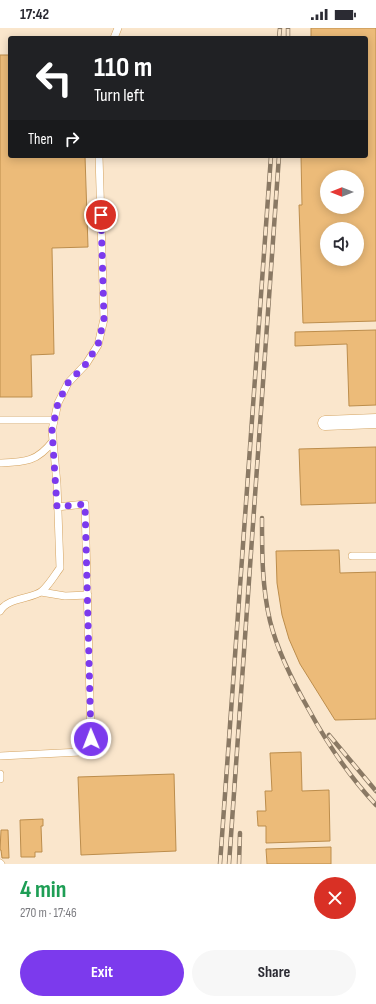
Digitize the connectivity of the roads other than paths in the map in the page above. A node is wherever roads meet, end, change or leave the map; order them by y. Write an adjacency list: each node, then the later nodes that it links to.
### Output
1 (99, 158): 3 (lane)
2 (0, 420): 3 (lane)
3 (54, 420): 6 (lane)
4 (376, 421): 5 (street)
5 (325, 423)
6 (53, 441): 7 (lane); 8 (lane)
7 (0, 463)
8 (57, 507): 11 (lane); 12 (lane)
9 (352, 556): 10 (lane)
10 (376, 556)
11 (41, 592): 12 (lane); 13 (lane)
12 (88, 595): 14 (lane)
13 (0, 611)
14 (0, 756)
15 (0, 774): 16 (lane)
16 (0, 779)

